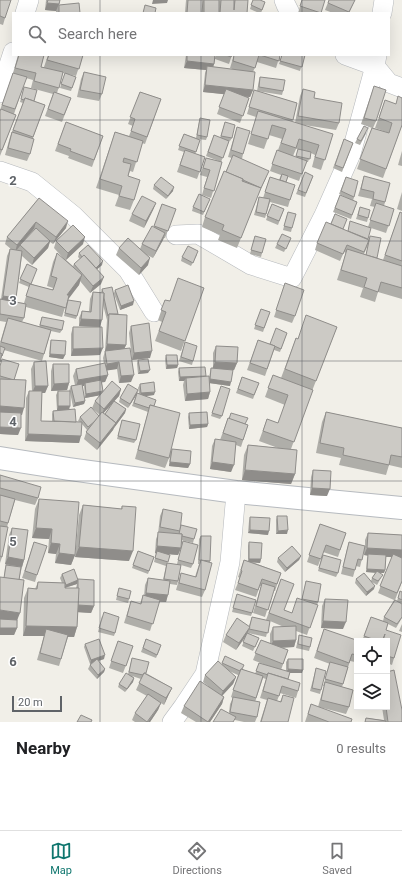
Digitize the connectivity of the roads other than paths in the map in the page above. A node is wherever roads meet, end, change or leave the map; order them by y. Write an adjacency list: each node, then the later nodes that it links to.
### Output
1 (30, 0): 4 (street)
2 (284, 0): 5 (street)
3 (384, 0): 6 (street)
4 (25, 12)
5 (290, 12)
6 (382, 12)
7 (12, 55): 11 (street)
8 (350, 56): 9 (street)
9 (376, 61): 10 (street); 13 (street)
10 (402, 88)
11 (0, 93)
12 (0, 171): 14 (street)
13 (176, 235)
14 (154, 312)
15 (0, 458): 18 (street)
16 (0, 471): 17 (street)
17 (235, 504): 19 (street); 20 (street)
18 (402, 508)
19 (402, 518)
20 (172, 722)

